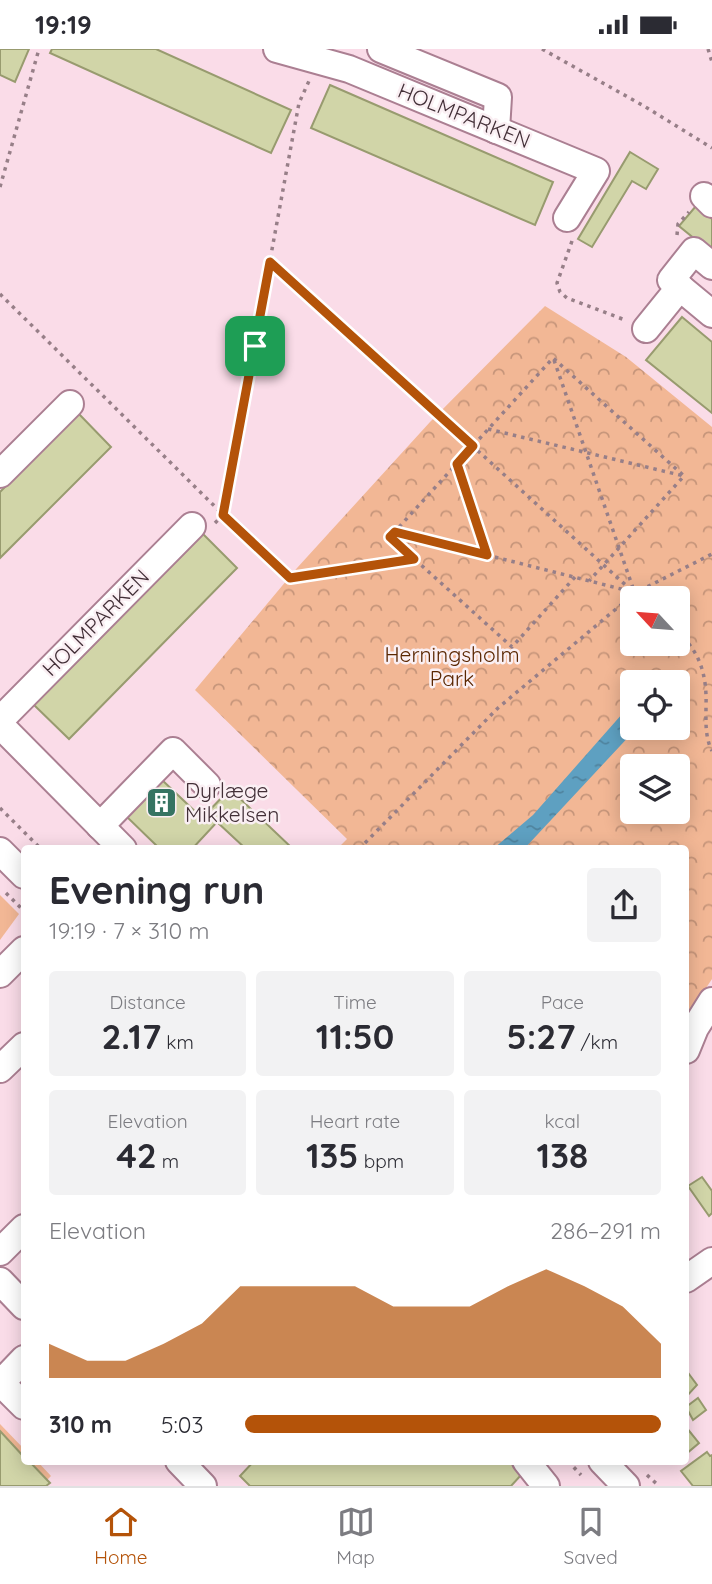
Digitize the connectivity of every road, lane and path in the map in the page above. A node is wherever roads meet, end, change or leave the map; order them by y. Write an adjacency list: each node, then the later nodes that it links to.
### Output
1 (39, 49): 10 (path)
2 (277, 49): 6 (street, HOLMPARKEN)
3 (381, 49): 8 (street)
4 (542, 49): 9 (path)
5 (708, 49): 7 (path)
6 (317, 60): 8 (street, HOLMPARKEN); 12 (path)
7 (712, 62)
8 (496, 130): 11 (street, HOLMPARKEN)
9 (712, 148)
10 (0, 187)
11 (567, 218): 17 (path)
12 (270, 262): 21 (path); 26 (path)
13 (712, 266): 14 (street)
14 (680, 288): 16 (street); 17 (street)
15 (0, 293): 26 (path)
16 (712, 314)
17 (646, 329)
18 (553, 358): 20 (path); 22 (path); 25 (path)
19 (70, 404): 24 (street)
20 (488, 429): 21 (path); 22 (path)
21 (473, 446): 23 (path); 33 (path)
22 (586, 453): 25 (path); 29 (path)
23 (457, 464): 28 (path); 31 (path)
24 (0, 474)
25 (684, 476): 29 (path)
26 (223, 515): 27 (path); 32 (path)
27 (192, 526): 42 (street, HOLMPARKEN)
28 (395, 532): 31 (path); 32 (path)
29 (619, 547): 33 (path); 37 (path)
30 (712, 554): 38 (path)
31 (487, 555): 34 (path)
32 (414, 559): 34 (path)
33 (604, 565): 35 (path); 36 (path)
34 (575, 577): 35 (path)
35 (589, 581): 39 (path)
36 (627, 586)
37 (633, 586)
38 (649, 586)
39 (620, 589)
40 (620, 606): 49 (path)
41 (690, 648): 43 (path)
42 (0, 723): 46 (street, HOLMPARKEN)
43 (712, 751)
44 (206, 785): 46 (street)
45 (0, 808): 47 (path)
46 (100, 826): 48 (street, HOLMPARKEN)
47 (37, 845)
48 (119, 845)
49 (363, 845)
50 (0, 851): 51 (street)
51 (21, 872)
52 (0, 887): 53 (path)
53 (21, 908)
54 (21, 953): 55 (street)
55 (0, 974)
56 (712, 1002): 57 (street)
57 (689, 1043)
58 (21, 1049): 59 (street)
59 (0, 1069)
60 (21, 1231): 61 (street)
61 (0, 1252)
62 (712, 1261): 63 (street)
63 (689, 1277)
64 (0, 1281): 65 (street)
65 (21, 1303)
66 (21, 1362): 67 (street)
67 (21, 1403)
68 (183, 1465): 72 (street)
69 (529, 1465): 73 (street)
70 (592, 1469): 74 (street)
71 (651, 1479): 75 (path)
72 (203, 1486)
73 (546, 1486)
74 (626, 1486)
75 (659, 1486)

